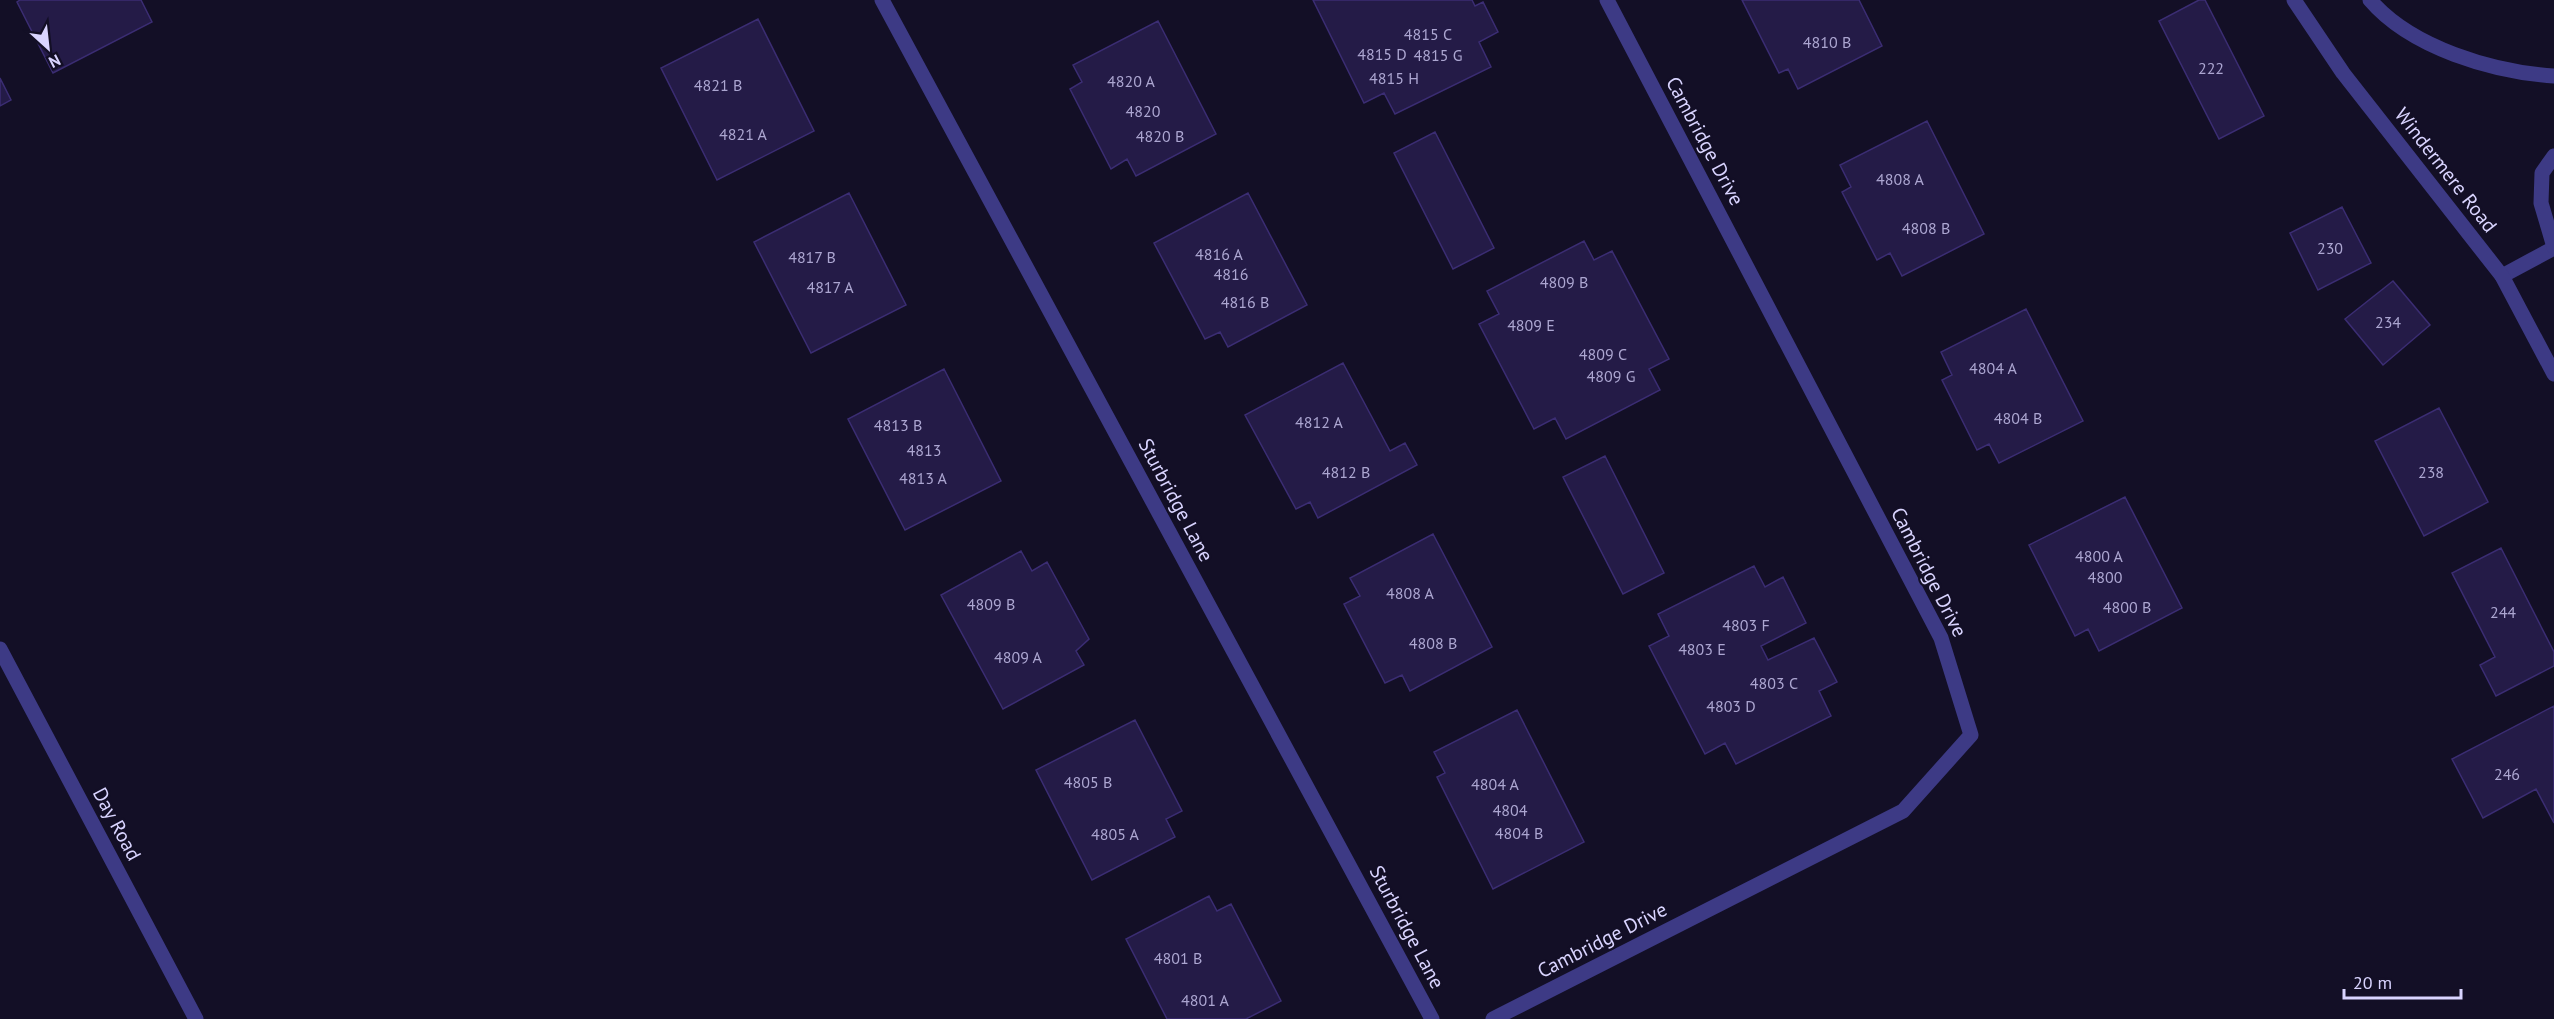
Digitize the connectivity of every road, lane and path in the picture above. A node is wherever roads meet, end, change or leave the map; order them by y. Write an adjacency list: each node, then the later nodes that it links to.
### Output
1 (882, 0): 12 (street, Sturbridge Lane)
2 (1607, 0): 13 (street, Cambridge Drive)
3 (2294, 0): 8 (street, Windermere Road)
4 (2370, 0): 5 (street)
5 (2554, 76)
6 (2554, 156): 7 (street)
7 (2554, 247): 8 (street)
8 (2502, 276): 9 (street, Windermere Road)
9 (2554, 374)
10 (0, 649): 11 (street, Day Road)
11 (196, 1019)
12 (1432, 1019)
13 (1493, 1019)

